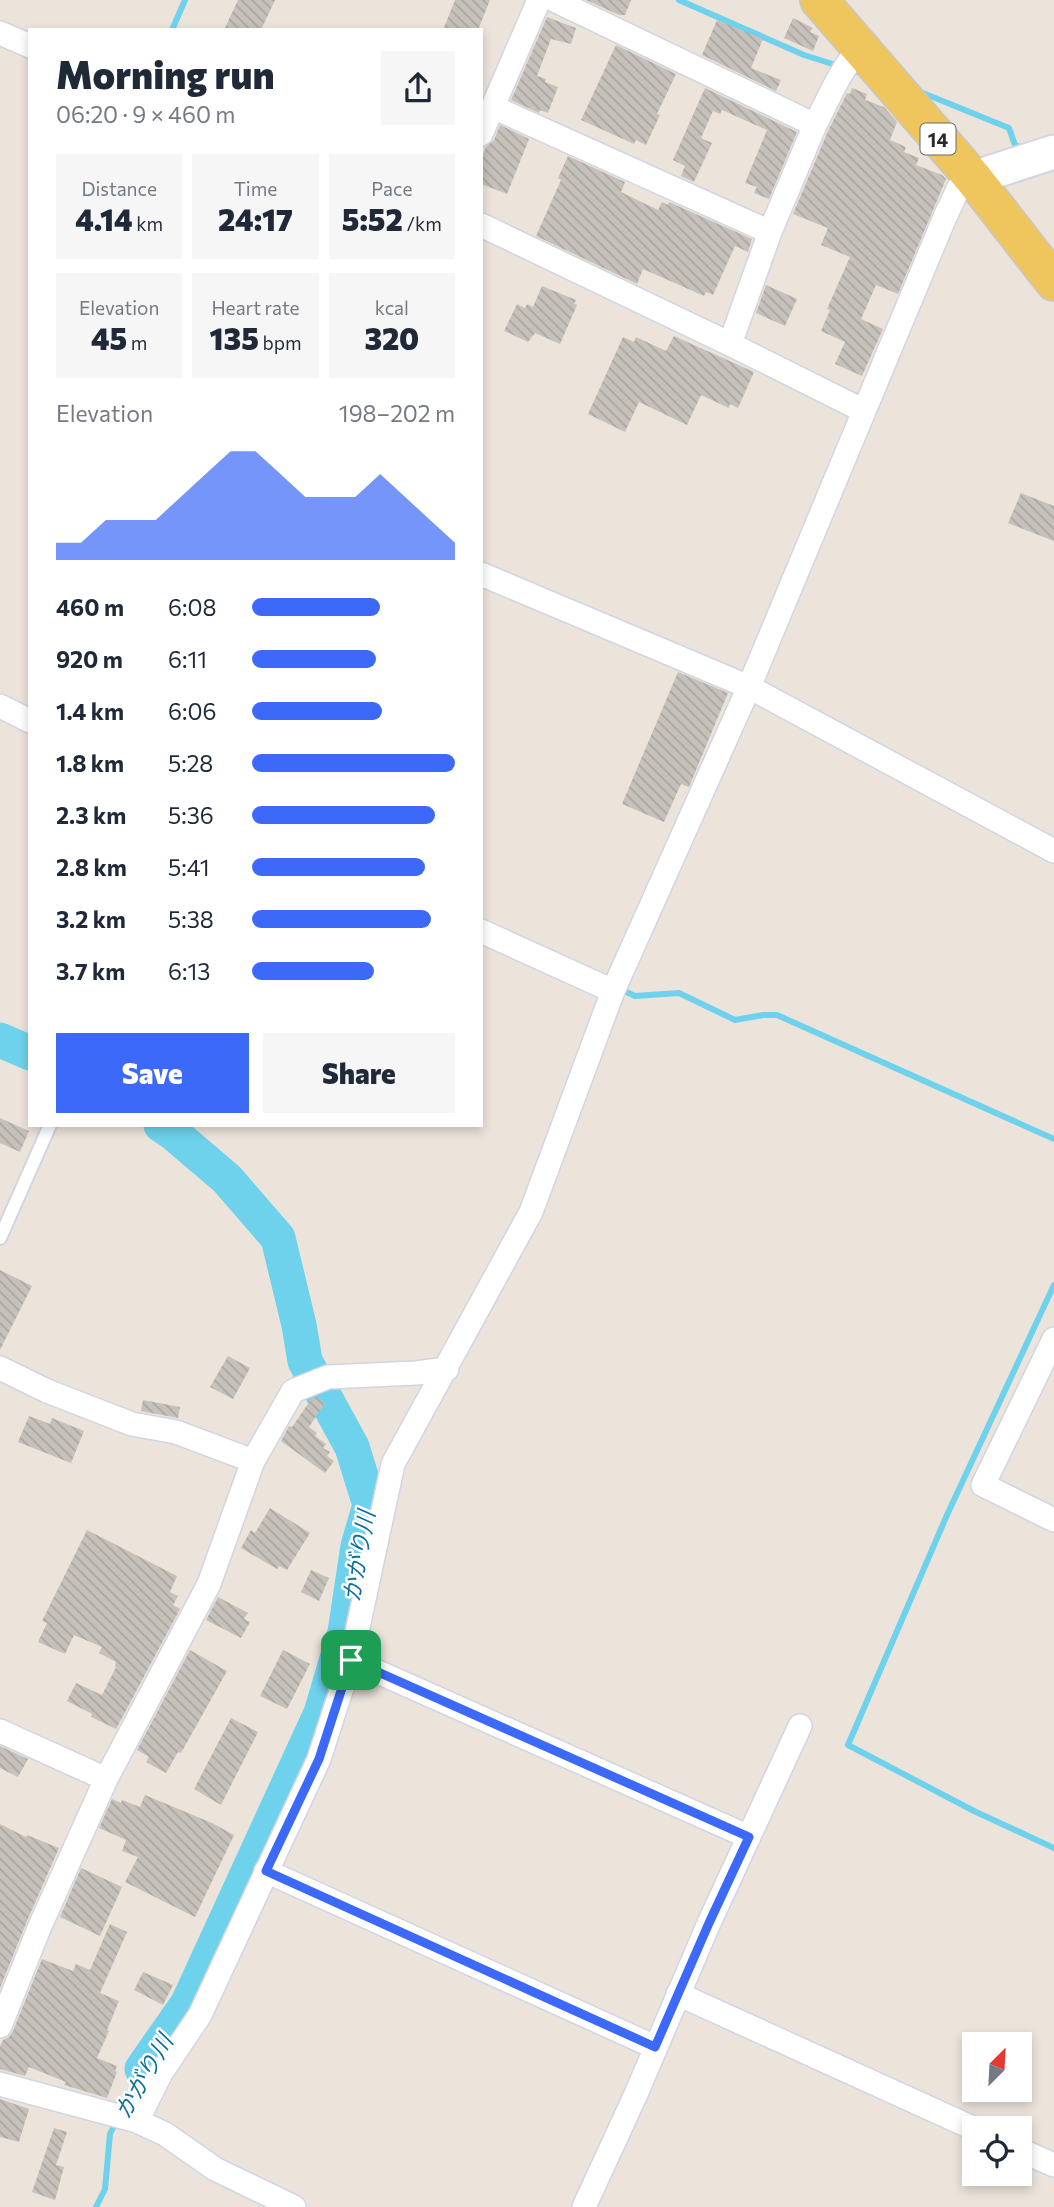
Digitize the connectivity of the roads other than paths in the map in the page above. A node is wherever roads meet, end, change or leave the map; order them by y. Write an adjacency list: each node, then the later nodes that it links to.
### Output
1 (539, 0): 7 (street)
2 (554, 0): 8 (street)
3 (819, 0): 6 (main road, 14)
4 (0, 33): 5 (street)
5 (28, 45)
6 (849, 63): 8 (street); 11 (main road, 14)
7 (493, 107): 9 (street); 13 (street)
8 (815, 124): 13 (street)
9 (483, 130)
10 (1054, 152): 11 (street)
11 (973, 178): 14 (main road, 14); 16 (street)
12 (483, 226): 15 (street)
13 (770, 232): 15 (street)
14 (1054, 282)
15 (730, 344): 16 (street)
16 (864, 411): 18 (street)
17 (483, 575): 18 (street)
18 (749, 687): 21 (street); 23 (street)
19 (0, 706): 20 (street)
20 (28, 720)
21 (1054, 852)
22 (483, 932): 23 (street)
23 (613, 991): 28 (street)
24 (49, 1127): 25 (lane)
25 (0, 1238)
26 (1054, 1339): 30 (street)
27 (0, 1368): 29 (street)
28 (447, 1369): 29 (street); 31 (street)
29 (253, 1461): 34 (street)
30 (1054, 1520)
31 (351, 1660): 35 (street); 36 (street)
32 (800, 1726): 35 (street)
33 (0, 1731): 34 (street)
34 (106, 1779): 38 (street)
35 (749, 1837): 37 (street)
36 (266, 1871): 39 (street); 41 (street)
37 (678, 1994): 39 (street); 42 (street)
38 (0, 2026)
39 (655, 2047): 46 (street)
40 (0, 2084): 41 (street)
41 (137, 2121): 45 (street)
42 (962, 2123)
43 (1032, 2155): 44 (street)
44 (1054, 2165)
45 (294, 2207)
46 (584, 2207)

